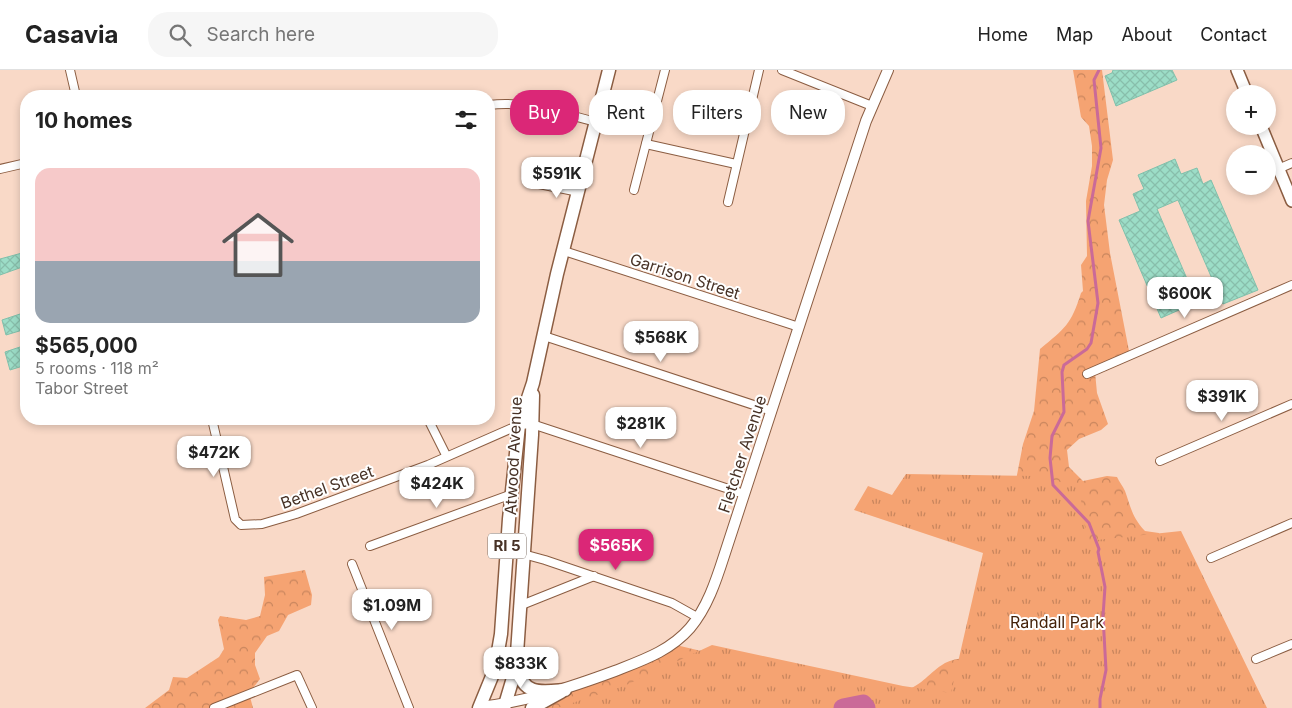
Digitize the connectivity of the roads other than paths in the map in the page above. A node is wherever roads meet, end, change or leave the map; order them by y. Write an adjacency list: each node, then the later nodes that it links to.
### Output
1 (70, 70): 9 (street)
2 (609, 70): 10 (main road, Atwood Avenue / RI 5)
3 (665, 70): 16 (street)
4 (759, 70): 19 (street)
5 (782, 70): 12 (street)
6 (888, 70): 12 (street, Fletcher Avenue)
7 (1237, 70): 8 (main road)
8 (1243, 85)
9 (75, 90)
10 (604, 90)
11 (495, 104): 13 (street)
12 (872, 106): 29 (street, Fletcher Avenue)
13 (589, 120)
14 (593, 135): 24 (main road, Atwood Avenue / RI 5)
15 (1265, 135): 21 (main road)
16 (646, 144): 19 (street); 23 (street)
17 (1292, 163): 21 (street)
18 (20, 164): 20 (street)
19 (736, 164): 26 (street)
20 (0, 169)
21 (1278, 169): 25 (main road)
22 (539, 184): 24 (street)
23 (634, 190)
24 (579, 192): 27 (main road, Atwood Avenue / RI 5)
25 (1292, 201)
26 (728, 202)
27 (564, 250): 29 (street, Garrison Street); 30 (main road, Atwood Avenue / RI 5)
28 (1292, 284): 31 (street)
29 (799, 327): 34 (street, Fletcher Avenue)
30 (544, 336): 32 (main road, Atwood Avenue / RI 5); 34 (street)
31 (1087, 374)
32 (533, 383): 35 (main road, Atwood Avenue / RI 5); 38 (main road, Atwood Avenue / RI 5)
33 (1292, 404): 40 (street)
34 (772, 411): 42 (street, Fletcher Avenue)
35 (532, 424): 38 (street, Bethel Street); 42 (street); 45 (main road, Atwood Avenue / RI 5)
36 (213, 425): 39 (street, Bethel Street)
37 (431, 425): 39 (street)
38 (518, 425): 39 (street, Bethel Street); 41 (main road, Atwood Avenue / RI 5)
39 (446, 455)
40 (1160, 461)
41 (512, 494): 44 (street); 56 (main road, Atwood Avenue / RI 5)
42 (744, 494): 50 (street, Fletcher Avenue)
43 (1292, 523): 46 (street)
44 (370, 546)
45 (523, 554): 48 (street); 49 (main road, Atwood Avenue / RI 5)
46 (1212, 558)
47 (352, 564): 59 (street)
48 (594, 576): 49 (street); 50 (street)
49 (519, 606): 53 (main road, Atwood Avenue / RI 5)
50 (697, 617): 54 (street, Fletcher Avenue)
51 (1292, 644): 52 (street)
52 (1256, 659)
53 (516, 668): 54 (main road); 55 (main road, Atwood Avenue / RI 5)
54 (565, 690): 55 (street, Fletcher Avenue); 60 (main road)
55 (505, 706): 56 (street, Fletcher Avenue)
56 (480, 707)
57 (214, 708): 58 (street)
58 (312, 708)
59 (409, 708)
60 (532, 708)

